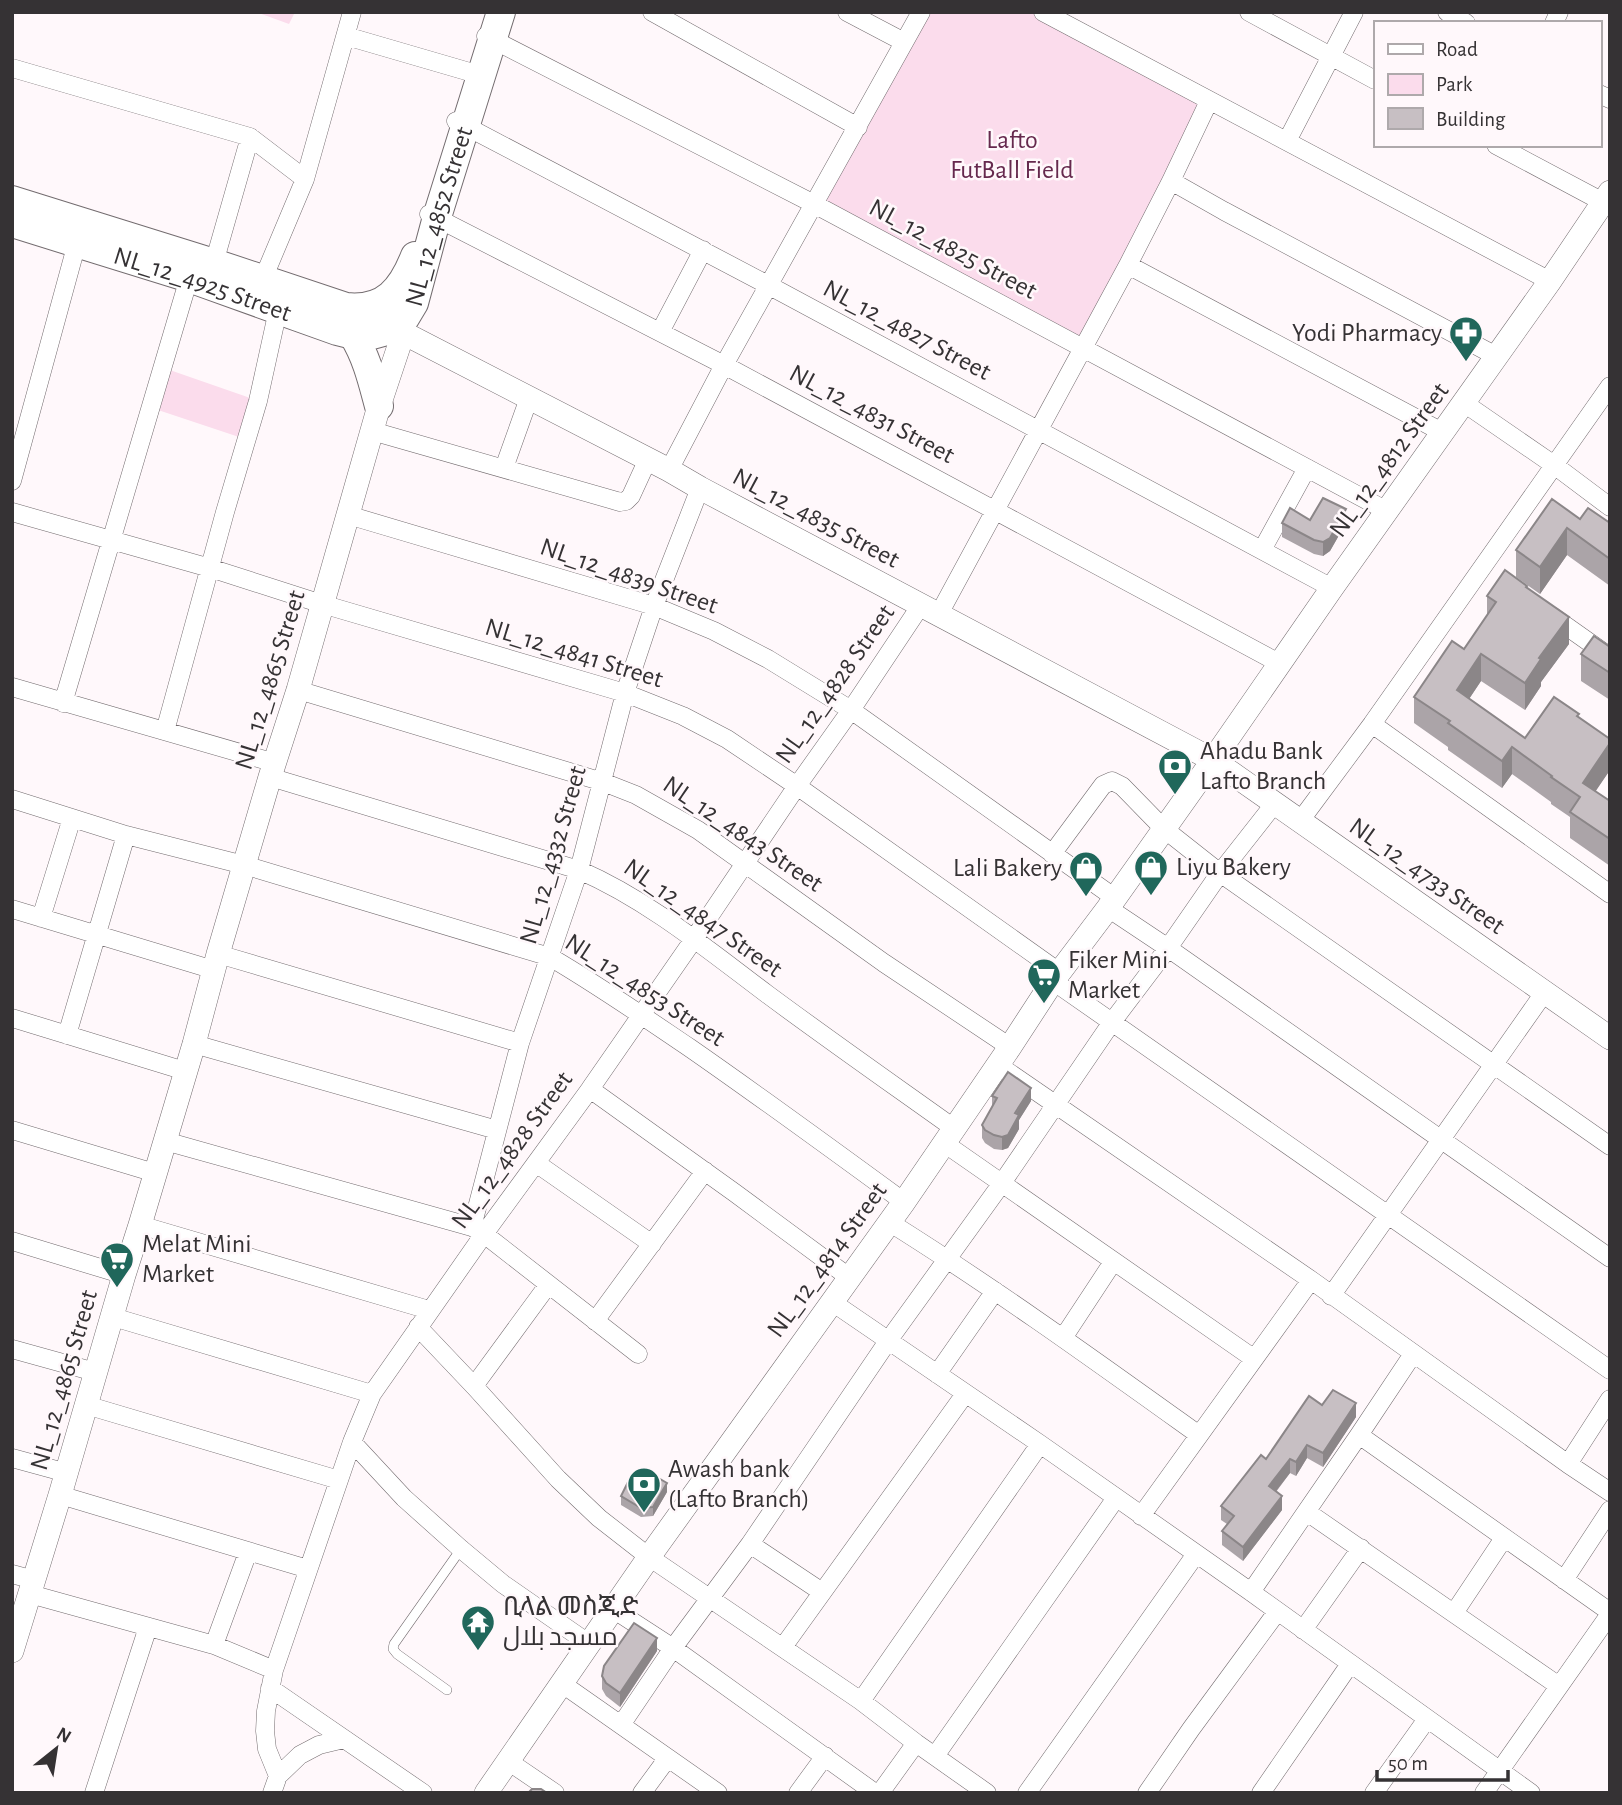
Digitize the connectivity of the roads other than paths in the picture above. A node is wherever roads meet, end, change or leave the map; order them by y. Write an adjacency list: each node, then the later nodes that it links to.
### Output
1 (352, 12): 11 (street)
2 (652, 12): 19 (street)
3 (847, 12): 12 (street)
4 (921, 12): 12 (street)
5 (1043, 12): 17 (street)
6 (1249, 12): 13 (street)
7 (1354, 12): 13 (street)
8 (1447, 12): 9 (street)
9 (1463, 21)
10 (491, 24): 15 (main road, NL_12_4852 Street); 27 (street, NL_12_4825 Street)
11 (346, 36): 15 (street); 23 (street)
12 (904, 42): 19 (street)
13 (1331, 57): 16 (street); 21 (street)
14 (12, 68): 20 (street)
15 (475, 74): 18 (main road, NL_12_4852 Street)
16 (1374, 79)
17 (1209, 101): 21 (street); 24 (street, NL_12_4828 Street)
18 (461, 123): 28 (main road, NL_12_4852 Street); 31 (street, NL_12_4827 Street)
19 (858, 127): 27 (street)
20 (250, 137): 23 (street); 33 (street)
21 (1287, 141): 37 (street)
22 (1500, 147): 25 (street)
23 (305, 179): 36 (street)
24 (1171, 181): 34 (street, NL_12_4828 Street); 44 (street)
25 (1606, 197): 37 (street, NL_12_4812 Street)
26 (12, 200): 32 (main road, NL_12_4925 Street)
27 (814, 204): 38 (street); 43 (street, NL_12_4825 Street)
28 (433, 215): 40 (main road, NL_12_4852 Street); 41 (main road, NL_12_4852 Street); 42 (street, NL_12_4831 Street)
29 (12, 223): 30 (main road, NL_12_4925 Street)
30 (77, 243): 32 (main road, NL_12_4925 Street); 56 (street)
31 (703, 250): 38 (street, NL_12_4827 Street); 42 (street)
32 (138, 251): 33 (main road, NL_12_4925 Street); 35 (main road, NL_12_4925 Street)
33 (214, 262): 36 (main road, NL_12_4925 Street)
34 (1128, 265): 43 (street, NL_12_4828 Street); 51 (street)
35 (188, 278): 39 (main road, NL_12_4925 Street); 63 (street)
36 (263, 279): 40 (main road, NL_12_4925 Street)
37 (1550, 281): 44 (street, NL_12_4812 Street)
38 (768, 285): 45 (street); 50 (street, NL_12_4827 Street)
39 (278, 310): 40 (main road, NL_12_4925 Street); 65 (street)
40 (354, 321): 41 (main road, NL_12_4925 Street); 49 (main road)
41 (398, 331): 47 (street, NL_12_4835 Street); 49 (street, NL_12_4865 Street)
42 (660, 332): 45 (street, NL_12_4831 Street)
43 (1082, 347): 50 (street, NL_12_4828 Street); 55 (street, NL_12_4825 Street)
44 (1496, 356): 48 (street, NL_12_4812 Street)
45 (724, 365): 52 (street); 59 (street, NL_12_4831 Street)
46 (1610, 386): 53 (street)
47 (529, 398): 52 (street, NL_12_4835 Street); 54 (street)
48 (1464, 403): 51 (street, NL_12_4812 Street); 53 (street)
49 (376, 418): 54 (street); 62 (street, NL_12_4865 Street)
50 (1038, 429): 59 (street, NL_12_4828 Street); 64 (street, NL_12_4827 Street)
51 (1442, 432): 60 (street, NL_12_4812 Street)
52 (658, 465): 54 (street); 57 (street, NL_12_4835 Street)
53 (1553, 465): 58 (street); 78 (street)
54 (504, 468)
55 (1307, 468): 60 (street, NL_12_4825 Street); 64 (street)
56 (12, 481)
57 (700, 488): 69 (street, NL_12_4332 Street); 70 (street, NL_12_4835 Street)
58 (1610, 508)
59 (995, 509): 70 (street, NL_12_4828 Street); 72 (street, NL_12_4831 Street)
60 (1387, 511): 66 (street, NL_12_4812 Street)
61 (12, 512): 63 (street, NL_12_4841 Street)
62 (348, 515): 67 (street, NL_12_4865 Street); 69 (street, NL_12_4839 Street)
63 (111, 539): 65 (street, NL_12_4841 Street); 76 (street)
64 (1262, 550): 66 (street, NL_12_4827 Street)
65 (210, 568): 67 (street, NL_12_4841 Street); 79 (street)
66 (1332, 587): 72 (street, NL_12_4812 Street)
67 (322, 604): 74 (street, NL_12_4865 Street); 75 (street, NL_12_4841 Street)
68 (1536, 605): 71 (street)
69 (654, 606): 75 (street, NL_12_4332 Street); 77 (street, NL_12_4839 Street)
70 (930, 610): 77 (street, NL_12_4828 Street); 80 (street, NL_12_4835 Street)
71 (1610, 657)
72 (1279, 663): 80 (street, NL_12_4812 Street)
73 (12, 687): 76 (street, NL_12_4847 Street)
74 (298, 690): 81 (street, NL_12_4865 Street); 82 (street, NL_12_4843 Street)
75 (625, 692): 82 (street, NL_12_4332 Street); 83 (street, NL_12_4841 Street)
76 (64, 702): 79 (street, NL_12_4847 Street)
77 (851, 710): 83 (street, NL_12_4828 Street); 90 (street, NL_12_4839 Street)
78 (1372, 724): 87 (street); 95 (street)
79 (165, 731): 81 (street, NL_12_4847 Street)
80 (1213, 760): 85 (street, NL_12_4733 Street); 88 (street, NL_12_4814 Street)
81 (272, 770): 92 (street, NL_12_4865 Street); 93 (street, NL_12_4847 Street)
82 (603, 782): 91 (street, NL_12_4843 Street); 93 (street, NL_12_4332 Street)
83 (797, 786): 91 (street, NL_12_4828 Street); 104 (street, NL_12_4841 Street)
84 (12, 799): 86 (street, NL_12_4853 Street)
85 (1275, 803): 87 (street, NL_12_4733 Street); 94 (street)
86 (72, 818): 89 (street, NL_12_4853 Street); 98 (street)
87 (1300, 821): 105 (street, NL_12_4733 Street)
88 (1163, 828): 90 (street); 94 (street); 96 (street, NL_12_4814 Street)
89 (126, 835): 92 (street, NL_12_4853 Street); 99 (street)
90 (1052, 854): 96 (street, NL_12_4839 Street)
91 (745, 863): 100 (street, NL_12_4828 Street); 113 (street, NL_12_4843 Street)
92 (244, 865): 102 (street, NL_12_4853 Street); 103 (street, NL_12_4865 Street)
93 (579, 870): 100 (street, NL_12_4847 Street); 102 (street, NL_12_4332 Street)
94 (1220, 873): 101 (street); 114 (street)
95 (1610, 894)
96 (1111, 903): 101 (street, NL_12_4839 Street); 104 (street, NL_12_4814 Street)
97 (12, 909): 98 (street)
98 (41, 918): 99 (street)
99 (97, 936): 103 (street); 110 (street)
100 (694, 939): 106 (street, NL_12_4828 Street); 120 (street, NL_12_4847 Street)
101 (1168, 948): 108 (street); 121 (street, NL_12_4839 Street)
102 (550, 957): 106 (street, NL_12_4853 Street); 111 (street, NL_12_4332 Street)
103 (216, 962): 111 (street); 112 (street, NL_12_4865 Street)
104 (1056, 976): 108 (street, NL_12_4841 Street); 113 (street, NL_12_4814 Street)
105 (1544, 993): 109 (street, NL_12_4733 Street); 114 (street)
106 (641, 1015): 116 (street, NL_12_4828 Street); 128 (street, NL_12_4853 Street)
107 (12, 1018): 110 (street)
108 (1112, 1022): 117 (street); 129 (street, NL_12_4841 Street)
109 (1607, 1030)
110 (67, 1035): 115 (street)
111 (520, 1043): 119 (street, NL_12_4332 Street)
112 (194, 1044): 115 (street, NL_12_4865 Street); 119 (street)
113 (1004, 1056): 117 (street, NL_12_4843 Street); 120 (street, NL_12_4814 Street)
114 (1495, 1064): 121 (street); 123 (street)
115 (186, 1071): 122 (street, NL_12_4865 Street)
116 (590, 1089): 124 (street, NL_12_4828 Street); 125 (street)
117 (1055, 1103): 127 (street); 140 (street, NL_12_4843 Street)
118 (12, 1130): 126 (street)
119 (497, 1130): 132 (street, NL_12_4332 Street)
120 (949, 1136): 127 (street, NL_12_4847 Street); 128 (street, NL_12_4814 Street)
121 (1442, 1140): 129 (street); 135 (street, NL_12_4839 Street)
122 (165, 1141): 126 (street, NL_12_4865 Street); 132 (street)
123 (1610, 1146)
124 (536, 1163): 132 (street, NL_12_4828 Street); 134 (street)
125 (705, 1171): 134 (street); 139 (street)
126 (155, 1173): 131 (street, NL_12_4865 Street)
127 (1002, 1183): 136 (street); 137 (street, NL_12_4847 Street)
128 (904, 1202): 130 (street, NL_12_4814 Street)
129 (1388, 1214): 143 (street); 155 (street, NL_12_4841 Street)
130 (889, 1222): 136 (street); 139 (street, NL_12_4814 Street)
131 (140, 1225): 138 (street, NL_12_4865 Street); 145 (street)
132 (478, 1231): 141 (street); 145 (street, NL_12_4828 Street)
133 (12, 1241): 138 (street)
134 (652, 1244): 147 (street)
135 (1610, 1258)
136 (948, 1259): 142 (street); 150 (street)
137 (1113, 1262): 149 (street); 154 (street, NL_12_4847 Street)
138 (124, 1275): 146 (street, NL_12_4865 Street)
139 (850, 1278): 144 (street, NL_12_4814 Street)
140 (1311, 1280): 143 (street, NL_12_4843 Street); 154 (street)
141 (548, 1285): 147 (street); 158 (street)
142 (995, 1291): 149 (street); 157 (street)
143 (1331, 1296): 153 (street, NL_12_4843 Street)
144 (832, 1302): 150 (street); 183 (street, NL_12_4814 Street)
145 (429, 1310): 148 (street, NL_12_4828 Street)
146 (113, 1317): 156 (street, NL_12_4865 Street); 159 (street)
147 (595, 1321): 152 (street)
148 (418, 1327): 158 (street); 159 (street, NL_12_4828 Street)
149 (1063, 1338): 163 (street)
150 (888, 1340): 157 (street); 178 (street)
151 (12, 1349): 156 (street)
152 (638, 1353)
153 (1413, 1354): 164 (street); 168 (street, NL_12_4843 Street)
154 (1253, 1358): 163 (street)
155 (1610, 1370)
156 (95, 1372): 162 (street, NL_12_4865 Street)
157 (937, 1374): 160 (street)
158 (474, 1386): 183 (street)
159 (372, 1394): 165 (street, NL_12_4828 Street)
160 (965, 1394): 166 (street); 187 (street)
161 (1610, 1399): 168 (street)
162 (86, 1405): 169 (street, NL_12_4865 Street); 170 (street)
163 (1199, 1435): 176 (street)
164 (1359, 1435): 175 (street); 177 (street)
165 (352, 1442): 170 (street, NL_12_4828 Street); 180 (street)
166 (1040, 1444): 173 (street); 207 (street)
167 (12, 1458): 169 (street)
168 (1569, 1464): 171 (street, NL_12_4843 Street)
169 (66, 1473): 172 (street, NL_12_4865 Street)
170 (339, 1480): 184 (street, NL_12_4828 Street)
171 (1610, 1492)
172 (60, 1495): 181 (street); 186 (street, NL_12_4865 Street)
173 (1116, 1498): 176 (street); 213 (street)
174 (1610, 1510): 185 (street)
175 (1307, 1511): 179 (street); 188 (street)
176 (1141, 1516): 182 (street)
177 (1504, 1538): 185 (street); 192 (street)
178 (750, 1544): 187 (street); 189 (street)
179 (1361, 1548): 192 (street); 195 (street)
180 (461, 1549): 196 (street); 206 (lane)
181 (248, 1552): 184 (street); 197 (street)
182 (1196, 1554): 188 (street); 227 (street)
183 (649, 1558): 189 (street); 190 (street, NL_12_4814 Street)
184 (308, 1569): 202 (street, NL_12_4828 Street)
185 (1564, 1580): 193 (street)
186 (26, 1583): 194 (street); 200 (street, NL_12_4865 Street)
187 (822, 1592): 198 (street)
188 (1251, 1592): 191 (street)
189 (709, 1599): 198 (street); 199 (street)
190 (613, 1609): 196 (street, NL_12_4814 Street); 199 (street)
191 (1277, 1612): 195 (street); 228 (street)
192 (1454, 1613): 204 (street)
193 (1610, 1613): 204 (street)
194 (148, 1627): 197 (street); 218 (street)
195 (1303, 1630): 201 (street)
196 (588, 1643): 203 (street, NL_12_4814 Street)
197 (214, 1645): 202 (street)
198 (783, 1647): 207 (street)
199 (673, 1648): 209 (street); 212 (street)
200 (12, 1651)
201 (1350, 1664): 208 (street); 229 (street)
202 (274, 1670): 205 (street, NL_12_4828 Street)
203 (561, 1683): 209 (street); 215 (street, NL_12_4814 Street)
204 (1559, 1686): 216 (street)
205 (270, 1688): 210 (street); 217 (street, NL_12_4828 Street)
206 (447, 1689)
207 (861, 1701): 211 (street)
208 (1427, 1719): 216 (street); 230 (street)
209 (621, 1725): 214 (street)
210 (344, 1739): 217 (street); 219 (street)
211 (916, 1743): 213 (street); 225 (street)
212 (825, 1756): 224 (street); 225 (street)
213 (935, 1756): 226 (street)
214 (667, 1759): 222 (street); 223 (street)
215 (508, 1761): 220 (street, NL_12_4814 Street); 221 (street)
216 (1500, 1771): 231 (street); 232 (street)
217 (275, 1784)
218 (94, 1793)
219 (423, 1793)
220 (486, 1793)
221 (555, 1793)
222 (642, 1793)
223 (718, 1793)
224 (798, 1793)
225 (877, 1793)
226 (987, 1793)
227 (1027, 1793)
228 (1147, 1793)
229 (1261, 1793)
230 (1374, 1793)
231 (1484, 1793)
232 (1531, 1793)

